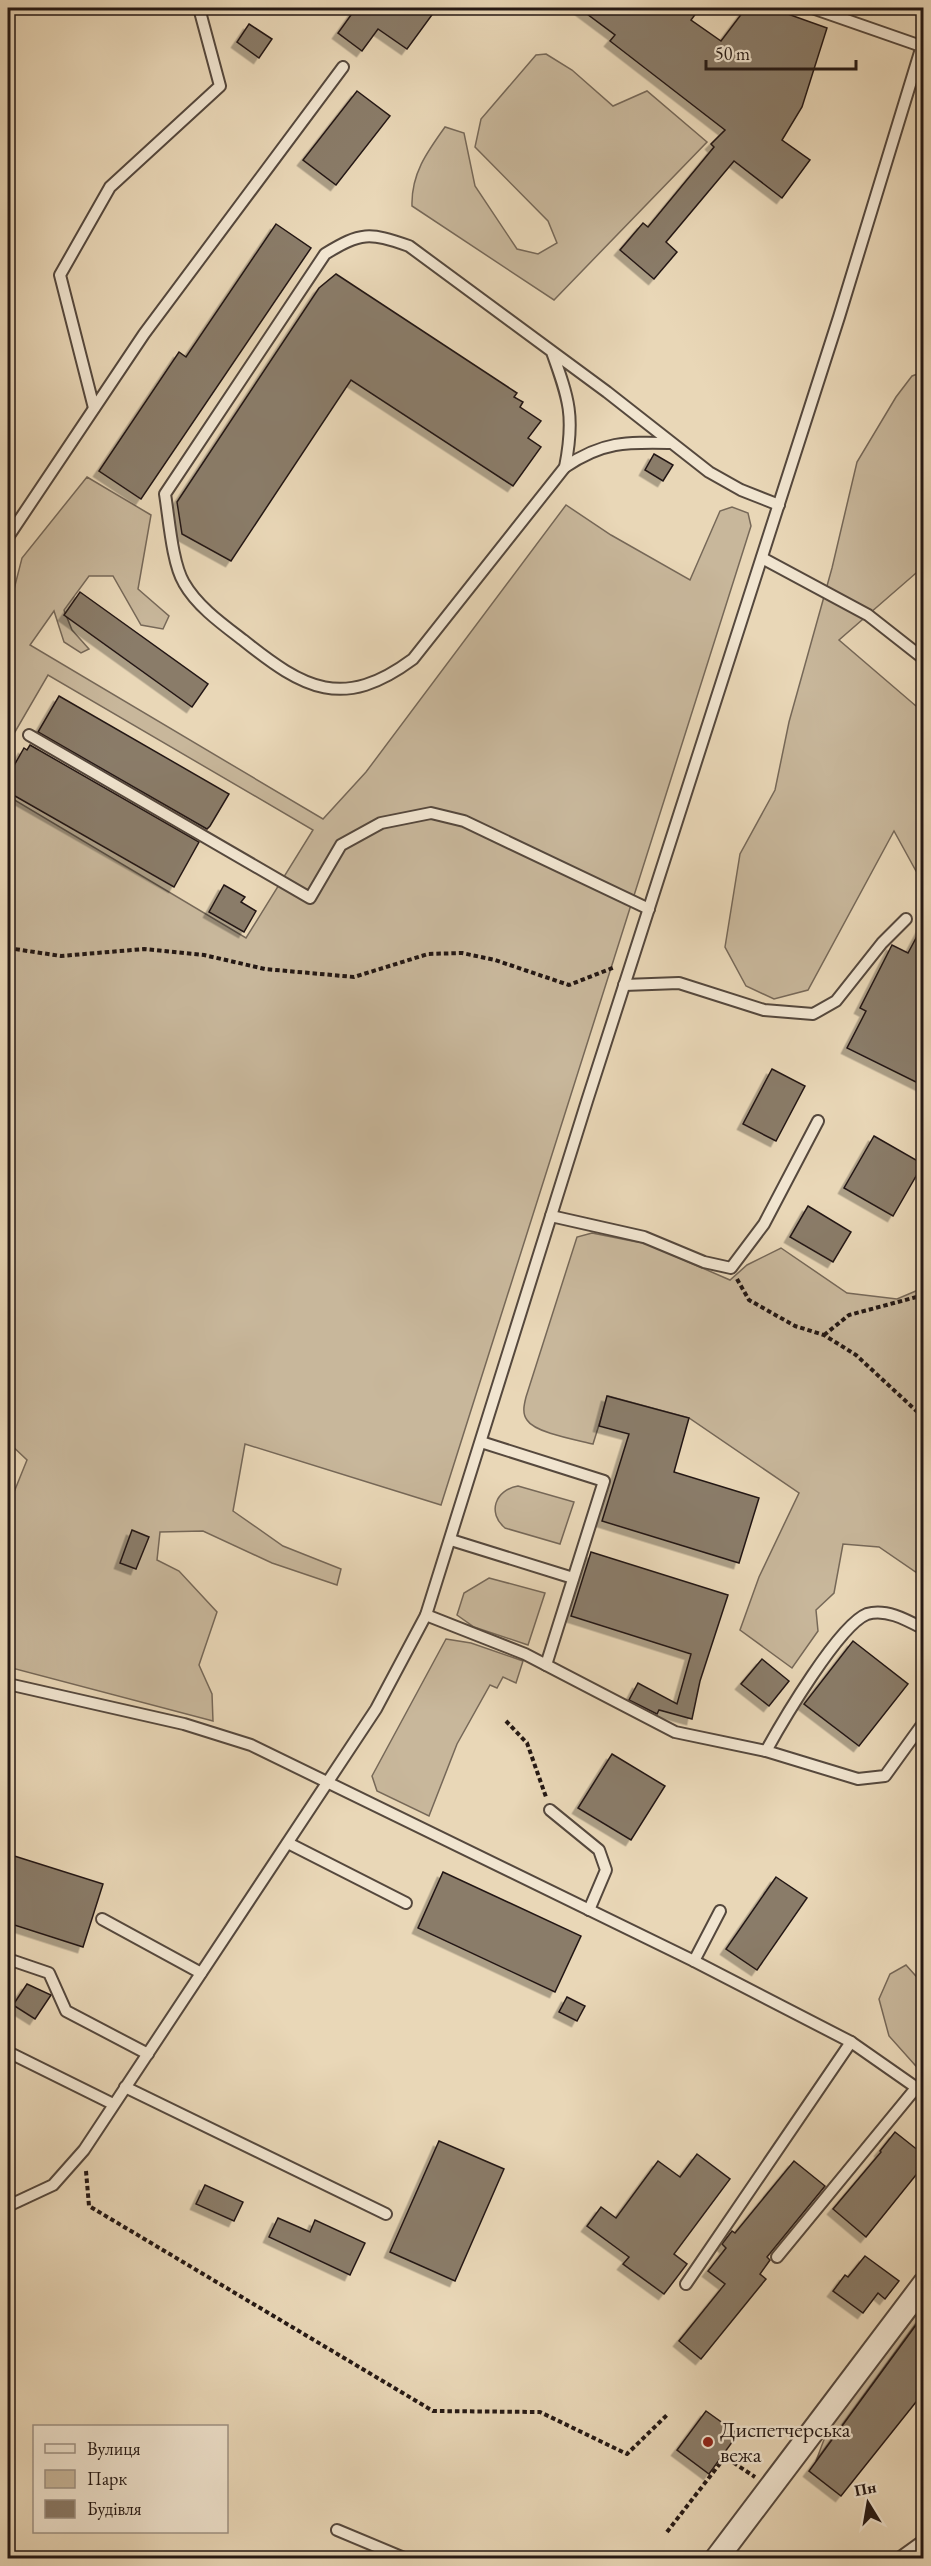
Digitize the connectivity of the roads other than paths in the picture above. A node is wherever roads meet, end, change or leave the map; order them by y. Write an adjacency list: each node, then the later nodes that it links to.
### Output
1 (199, 8): 6 (lane)
2 (812, 8): 3 (lane)
3 (922, 42): 9 (lane)
4 (343, 67): 6 (lane)
5 (552, 352): 7 (lane); 8 (lane); 8 (lane)
6 (94, 408): 10 (lane)
7 (671, 443): 8 (lane); 9 (lane)
8 (565, 467)
9 (779, 505): 11 (lane)
10 (8, 537)
11 (762, 558): 12 (lane); 14 (lane)
12 (924, 659)
13 (29, 735): 14 (lane)
14 (649, 909): 16 (lane)
15 (906, 919): 16 (lane)
16 (624, 985): 18 (lane)
17 (818, 1120): 18 (lane)
18 (551, 1216): 19 (lane)
19 (481, 1442): 20 (lane); 21 (lane)
20 (451, 1540): 21 (lane); 22 (lane)
21 (573, 1578): 24 (lane)
22 (426, 1615): 24 (lane); 28 (lane)
23 (924, 1629): 27 (lane)
24 (546, 1665): 27 (lane)
25 (8, 1684): 28 (lane)
26 (924, 1722): 27 (lane)
27 (766, 1751)
28 (328, 1782): 30 (lane); 32 (lane)
29 (550, 1809): 32 (lane)
30 (288, 1843): 31 (lane); 37 (lane)
31 (406, 1904)
32 (589, 1910): 36 (lane)
33 (720, 1911): 36 (lane)
34 (102, 1919): 37 (lane)
35 (8, 1959): 40 (lane)
36 (694, 1961): 38 (lane)
37 (201, 1973): 40 (lane)
38 (851, 2042): 42 (lane); 47 (lane)
39 (8, 2052): 43 (lane)
40 (148, 2054): 41 (lane)
41 (125, 2087): 43 (lane); 45 (lane)
42 (920, 2090): 46 (lane)
43 (114, 2104): 44 (lane)
44 (8, 2206)
45 (386, 2214)
46 (777, 2257)
47 (686, 2284)
48 (924, 2284): 52 (street)
49 (337, 2530): 51 (lane)
50 (924, 2540): 53 (lane)
51 (404, 2559)
52 (717, 2559)
53 (899, 2559)

